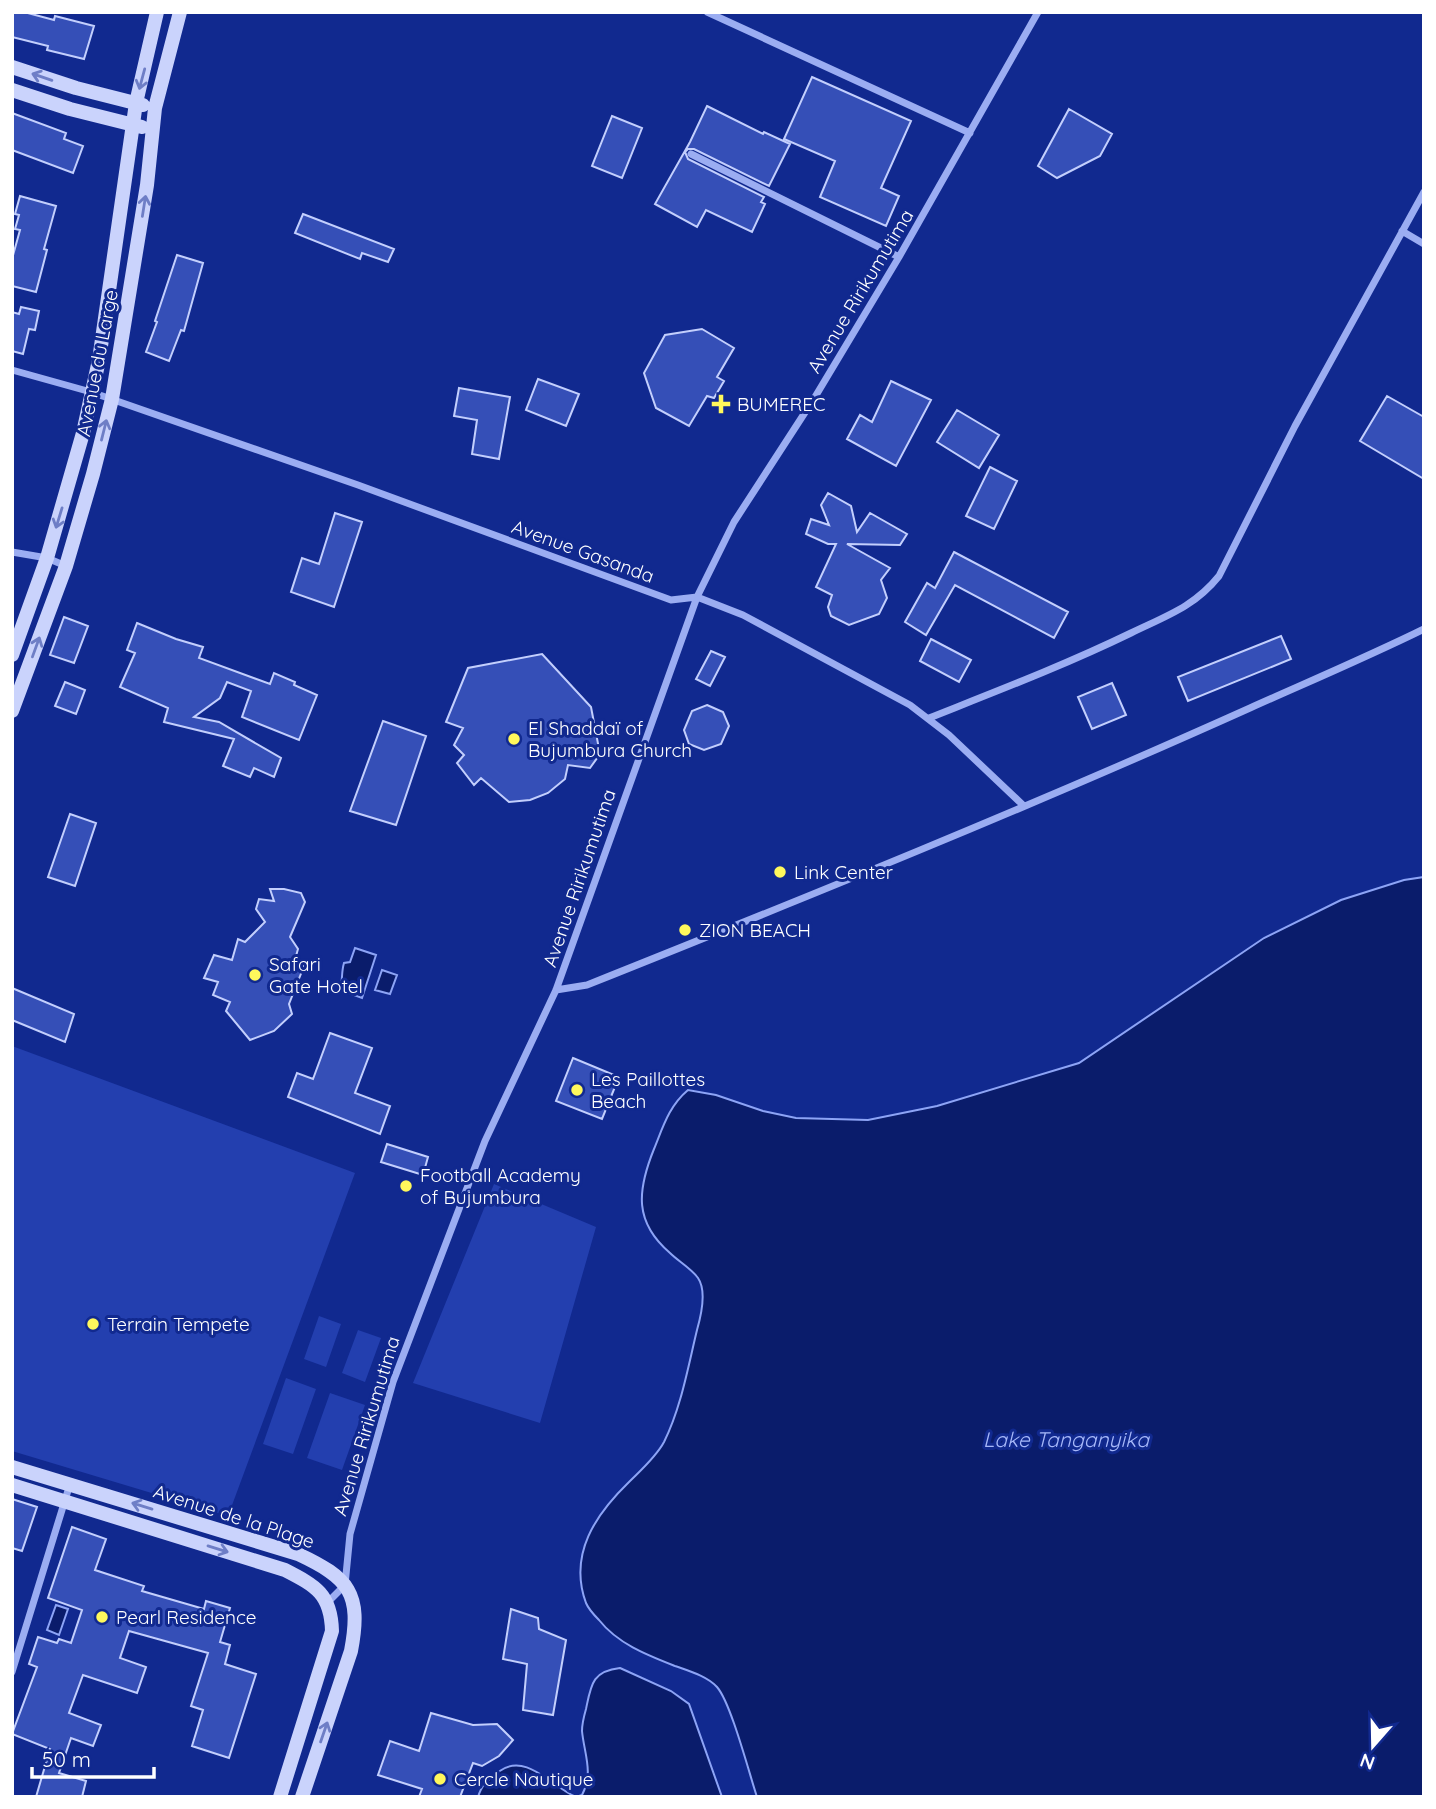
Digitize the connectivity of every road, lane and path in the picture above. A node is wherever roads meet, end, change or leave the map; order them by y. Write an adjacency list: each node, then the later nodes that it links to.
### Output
1 (157, 12): 7 (main road, Avenue du Large, one-way to 7)
2 (180, 12): 8 (main road, Avenue du Large)
3 (708, 12): 11 (street)
4 (1038, 12): 11 (street, Avenue Ririkumutima)
5 (12, 66): 7 (main road, one-way to 5)
6 (12, 90): 9 (main road)
7 (136, 103): 8 (main road); 9 (main road, Avenue du Large)
8 (155, 108): 10 (main road, Avenue du Large)
9 (133, 124): 10 (main road); 18 (main road, Avenue du Large)
10 (151, 130): 19 (main road, Avenue du Large, one-way to 10)
11 (970, 133): 16 (street, Avenue Ririkumutima)
12 (691, 154): 16 (street)
13 (1424, 192): 14 (street)
14 (1402, 230): 15 (street); 27 (street)
15 (1424, 244)
16 (899, 257): 23 (street, Avenue Ririkumutima)
17 (12, 370): 18 (street, Avenue Gasanda)
18 (91, 392): 19 (street, Avenue Gasanda); 21 (main road, Avenue du Large, one-way to 21)
19 (112, 399): 22 (main road, Avenue du Large, one-way to 19); 23 (street, Avenue Gasanda)
20 (12, 552): 21 (street)
21 (47, 558): 22 (street); 25 (main road, Avenue du Large)
22 (66, 566): 26 (main road, Avenue du Large, one-way to 22)
23 (697, 597): 27 (street, Avenue Gasanda); 29 (street, Avenue Ririkumutima)
24 (1424, 629): 28 (street)
25 (12, 655)
26 (12, 711)
27 (929, 718): 28 (street, Avenue Gasanda)
28 (1024, 806): 29 (street)
29 (556, 990): 34 (street, Avenue Ririkumutima)
30 (12, 1467): 31 (main road, Avenue de la Plage)
31 (70, 1484): 33 (street); 34 (main road, Avenue de la Plage, one-way to 31)
32 (12, 1485): 33 (main road, Avenue de la Plage)
33 (65, 1502): 35 (main road, Avenue de la Plage, one-way to 35); 36 (street)
34 (345, 1585): 35 (street); 38 (main road, one-way to 34)
35 (328, 1602): 37 (main road)
36 (12, 1672)
37 (281, 1797)
38 (302, 1797)

